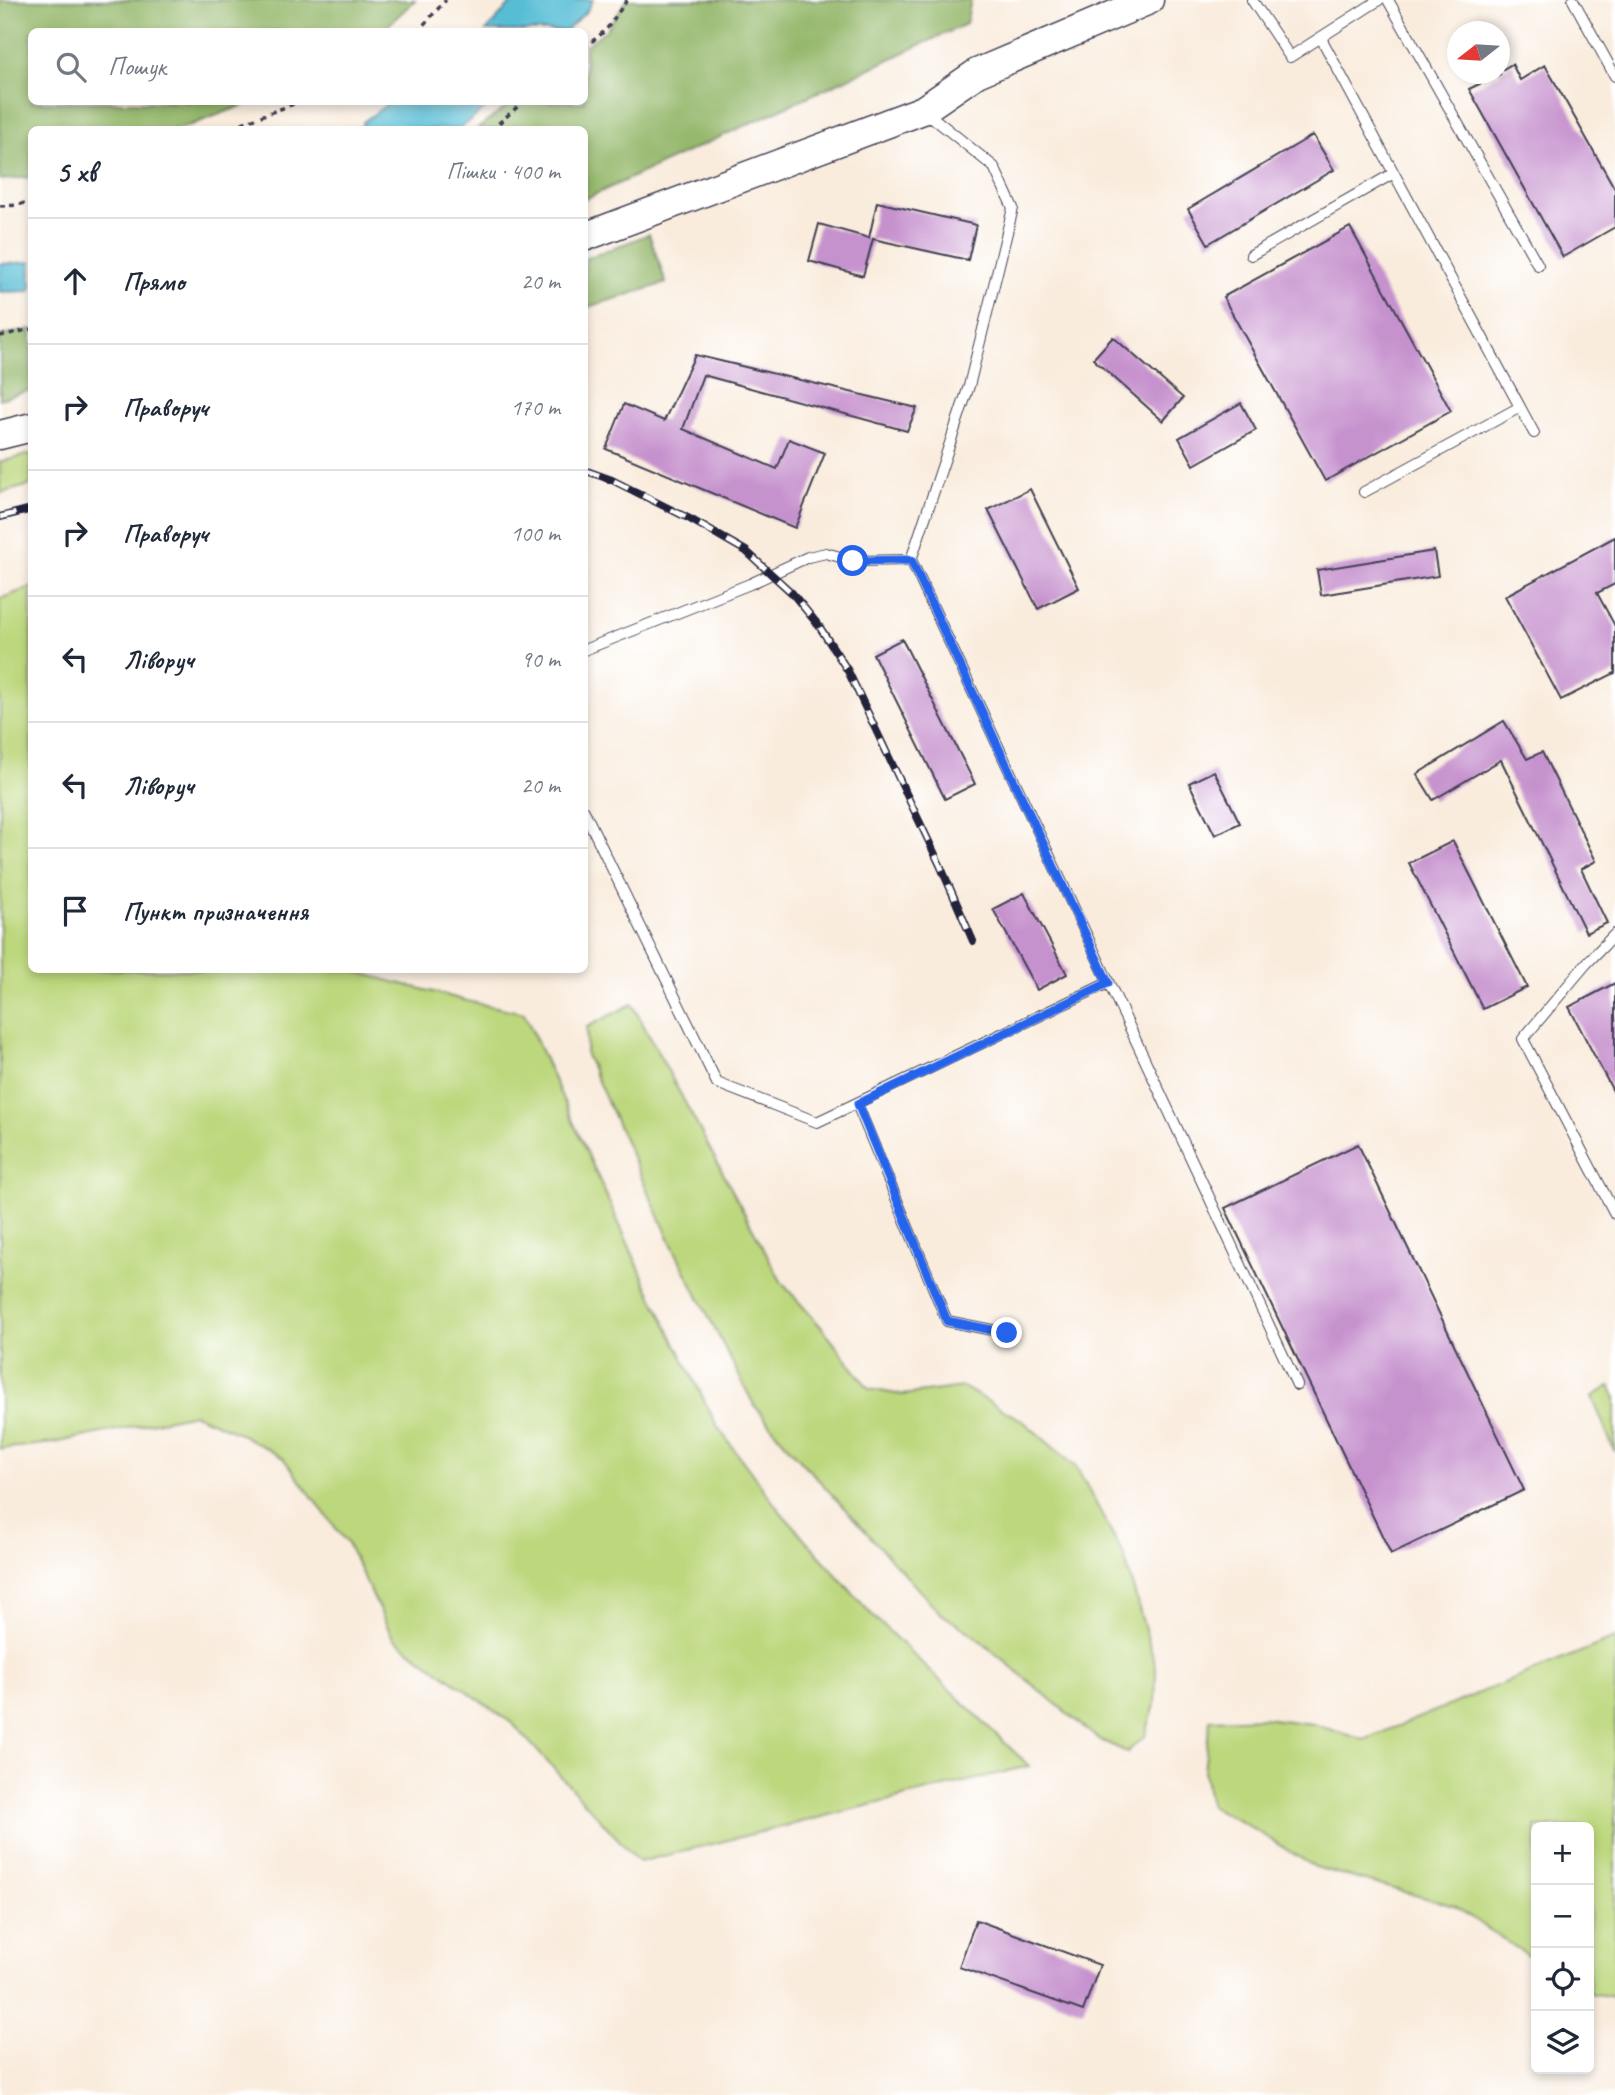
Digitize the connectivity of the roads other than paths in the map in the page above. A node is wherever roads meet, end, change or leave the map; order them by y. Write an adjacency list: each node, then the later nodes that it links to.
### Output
1 (1149, 0): 8 (street)
2 (1252, 0): 6 (lane)
3 (1378, 0): 6 (lane)
4 (1388, 0): 12 (lane)
5 (1573, 0): 7 (lane)
6 (1321, 38): 9 (lane)
7 (1615, 76)
8 (923, 110): 10 (street); 18 (lane)
9 (1394, 173): 11 (lane); 13 (lane)
10 (588, 236)
11 (1251, 255)
12 (1538, 265)
13 (1520, 407): 15 (lane); 17 (lane)
14 (28, 428): 16 (street)
15 (1534, 433)
16 (0, 435)
17 (1364, 492)
18 (911, 560): 19 (lane); 22 (lane)
19 (588, 648)
20 (588, 819): 23 (lane)
21 (1615, 934): 24 (lane)
22 (1108, 983): 23 (lane); 26 (lane)
23 (858, 1104): 25 (lane)
24 (1615, 1214)
25 (1007, 1333)
26 (1297, 1385)

